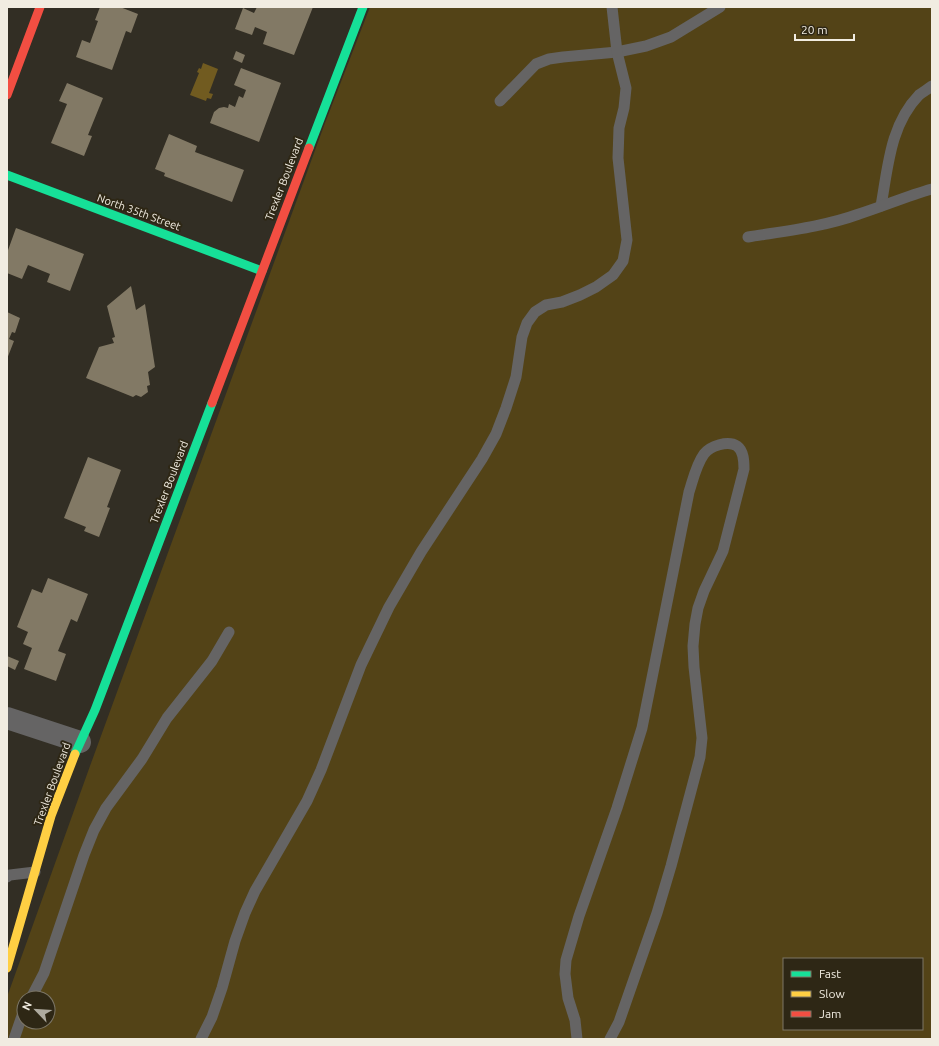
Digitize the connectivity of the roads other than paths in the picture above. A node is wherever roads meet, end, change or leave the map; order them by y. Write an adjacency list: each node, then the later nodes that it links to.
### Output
1 (40, 7): 7 (street)
2 (363, 7): 13 (street, Trexler Boulevard)
3 (612, 7): 5 (lane)
4 (720, 7): 5 (lane)
5 (617, 52): 8 (lane); 21 (lane)
6 (932, 86): 11 (lane)
7 (7, 96)
8 (500, 101)
9 (7, 175): 13 (street, North 35th Street)
10 (932, 189): 11 (lane)
11 (881, 206): 12 (lane)
12 (748, 237)
13 (262, 271): 16 (street, Trexler Boulevard)
14 (229, 632): 20 (lane)
15 (7, 718): 16 (street)
16 (80, 742): 17 (street, Trexler Boulevard)
17 (35, 872): 18 (lane); 19 (street, Trexler Boulevard)
18 (7, 877)
19 (7, 968)
20 (35, 990)
21 (201, 1039)
22 (577, 1039): 23 (lane)
23 (610, 1039)

